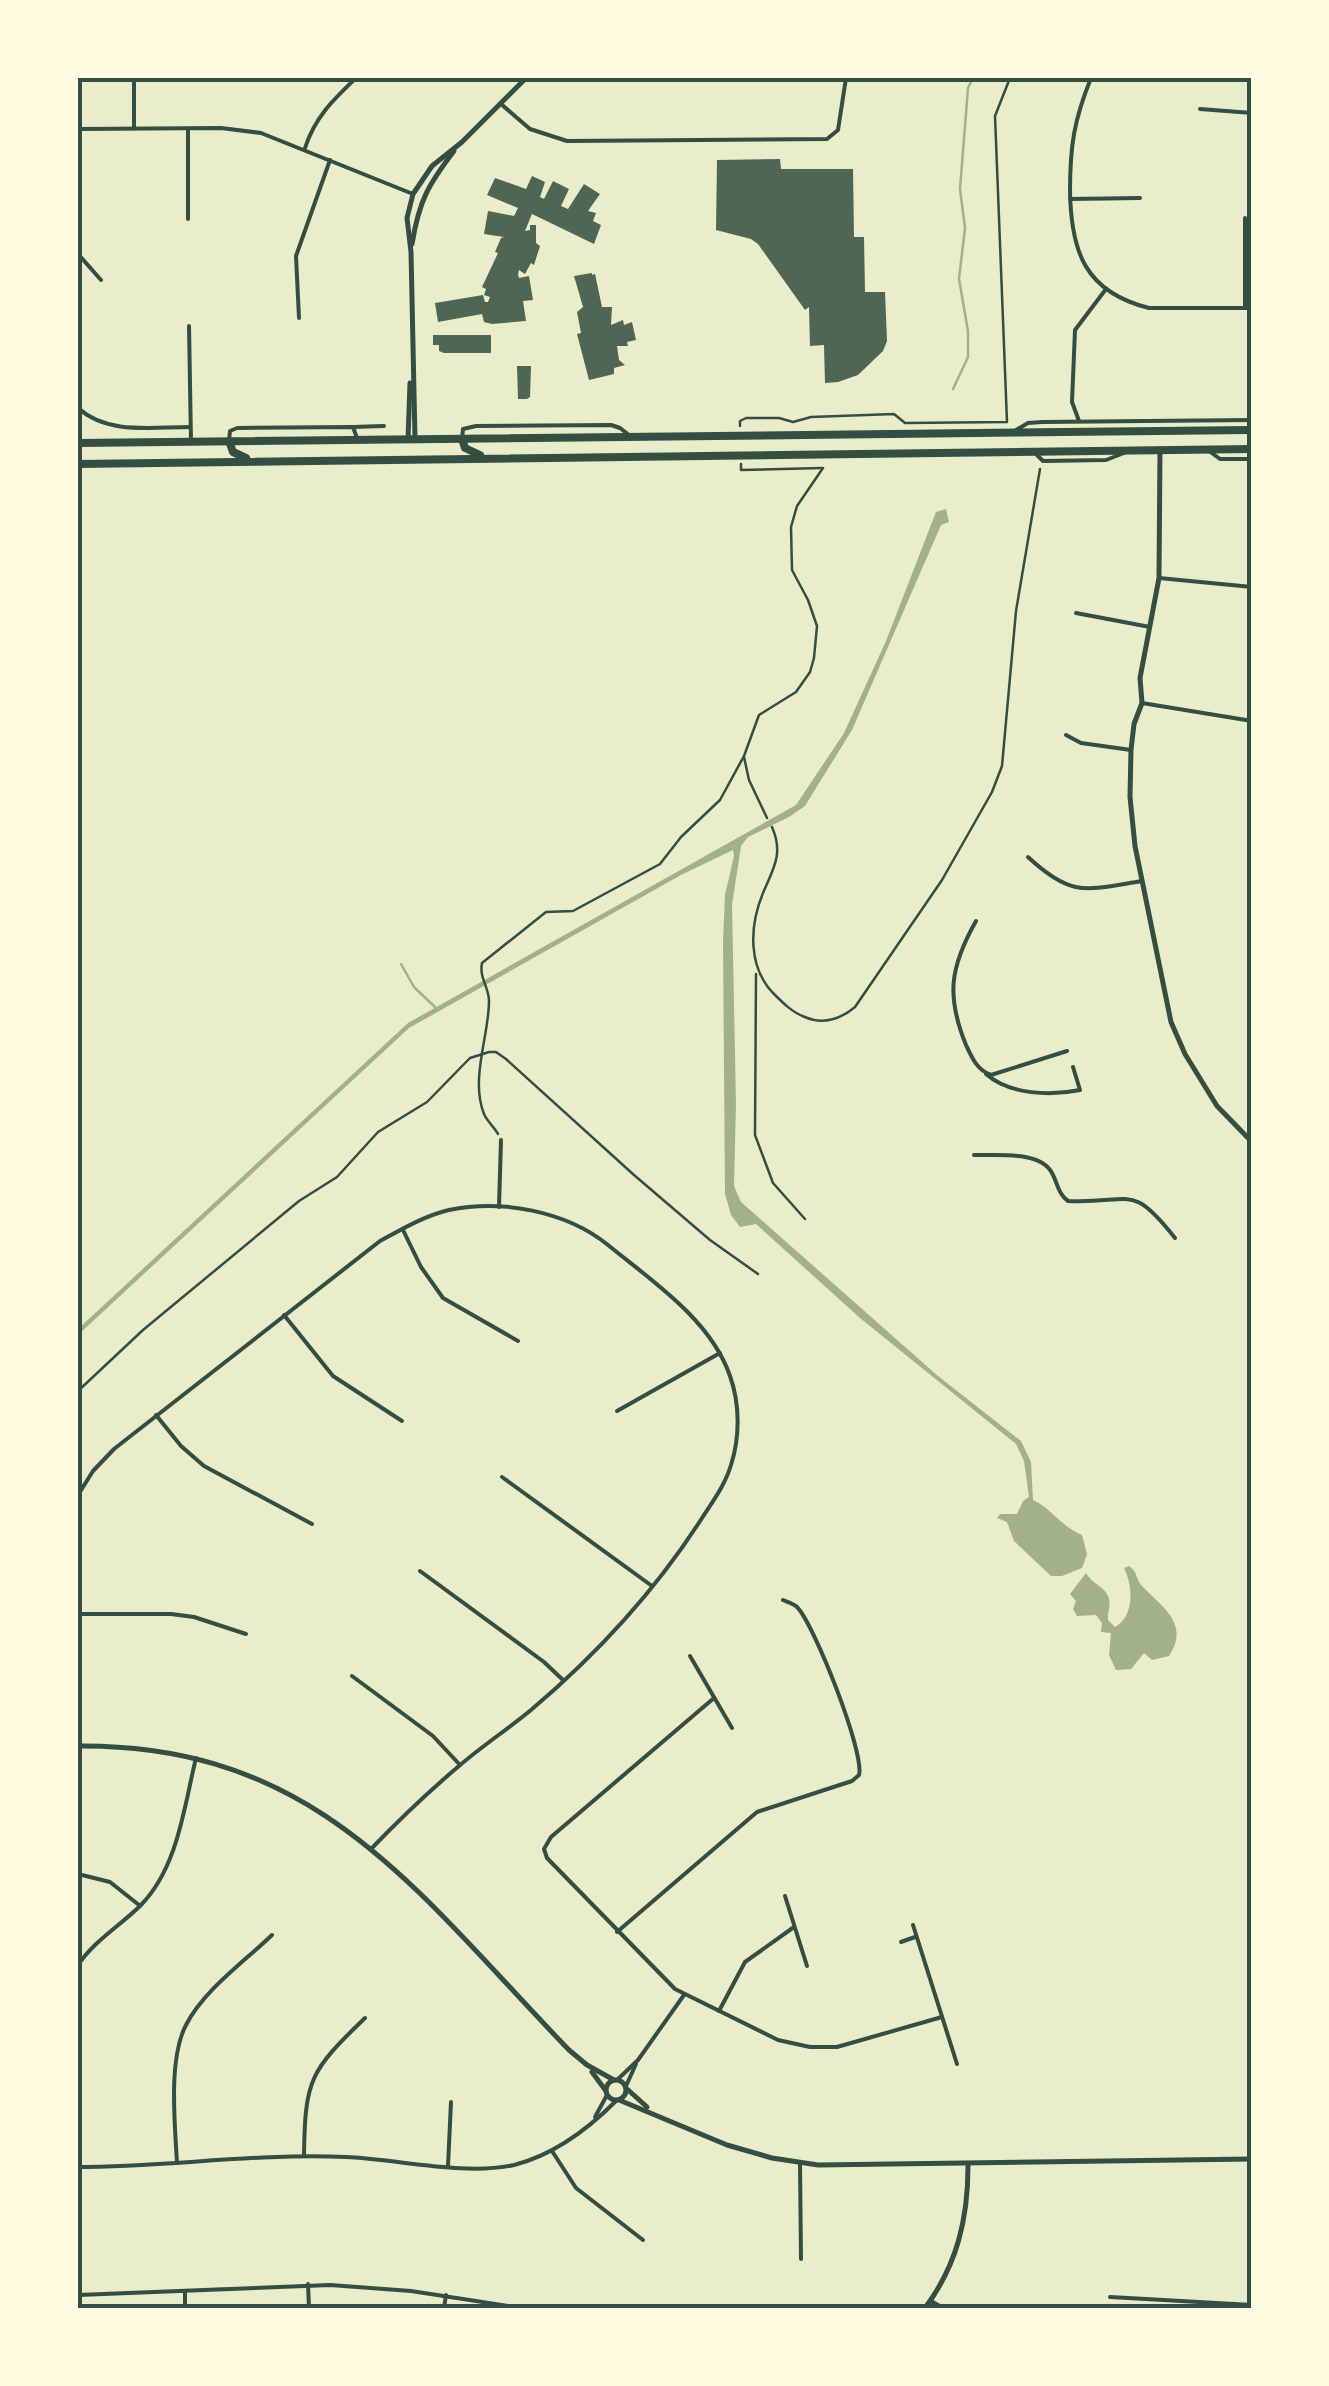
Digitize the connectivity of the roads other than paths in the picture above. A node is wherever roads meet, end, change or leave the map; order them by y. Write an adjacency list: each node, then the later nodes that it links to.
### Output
1 (134, 78): 9 (street)
2 (356, 78): 13 (street)
3 (526, 78): 6 (street)
4 (846, 78): 6 (street)
5 (1091, 78): 18 (street)
6 (500, 103): 12 (street)
7 (1200, 109): 8 (street)
8 (1252, 112)
9 (134, 128): 10 (street); 11 (street)
10 (188, 128): 13 (street); 20 (street)
11 (78, 129)
12 (462, 142): 15 (street); 16 (street)
13 (304, 148): 14 (street)
14 (330, 160): 15 (street); 26 (street)
15 (413, 194): 16 (street); 21 (street)
16 (422, 198): 21 (street)
17 (1140, 198): 18 (street)
18 (1070, 199): 24 (street)
19 (1245, 218): 25 (street)
20 (188, 219)
21 (411, 252): 40 (street)
22 (78, 254): 23 (street)
23 (101, 280)
24 (1106, 290): 25 (street); 30 (street)
25 (1248, 308)
26 (298, 318)
27 (190, 326): 32 (street)
28 (78, 408): 32 (street)
29 (1252, 420): 30 (street)
30 (1079, 421): 36 (street)
31 (384, 426): 33 (street)
32 (190, 427): 43 (street)
33 (353, 428): 39 (street); 41 (street)
34 (1252, 430): 35 (highway)
35 (1160, 432): 36 (highway); 44 (highway)
36 (1012, 433): 37 (highway)
37 (762, 435): 38 (highway); 47 (highway)
38 (462, 439): 40 (highway); 48 (highway)
39 (358, 440): 40 (highway); 41 (highway)
40 (411, 440): 49 (highway)
41 (229, 441): 43 (highway); 52 (highway)
42 (78, 442): 43 (highway)
43 (191, 442): 51 (highway)
44 (1160, 449): 45 (highway); 47 (highway); 54 (street)
45 (1207, 449): 46 (highway); 50 (street)
46 (1252, 449)
47 (762, 454): 48 (highway)
48 (494, 458): 49 (highway)
49 (413, 459): 52 (highway)
50 (1252, 460)
51 (191, 461): 52 (highway); 53 (highway)
52 (255, 462)
53 (78, 464)
54 (1160, 578): 55 (street); 57 (street)
55 (1252, 587)
56 (1076, 612): 57 (street)
57 (1151, 627): 58 (street)
58 (1142, 703): 59 (street); 61 (street)
59 (1252, 721)
60 (1066, 735): 61 (street)
61 (1131, 750): 63 (street)
62 (1028, 857): 63 (street)
63 (1142, 881): 69 (street)
64 (976, 921): 67 (street)
65 (1068, 1052): 67 (street)
66 (1073, 1067): 67 (street)
67 (986, 1074)
68 (501, 1140): 71 (street)
69 (1252, 1142)
70 (974, 1156): 73 (street)
71 (499, 1207): 72 (street); 76 (street)
72 (403, 1228): 74 (street); 75 (street)
73 (1175, 1238)
74 (284, 1315): 78 (street); 79 (street)
75 (518, 1340)
76 (720, 1353): 77 (street); 84 (street)
77 (617, 1411)
78 (156, 1415): 81 (street); 82 (street)
79 (402, 1421)
80 (502, 1477): 84 (street)
81 (78, 1495)
82 (312, 1524)
83 (420, 1571): 90 (street)
84 (653, 1586): 90 (street)
85 (783, 1600): 102 (street)
86 (78, 1614): 87 (street)
87 (246, 1634)
88 (690, 1656): 91 (street)
89 (352, 1676): 95 (street)
90 (563, 1680): 95 (street)
91 (714, 1698): 92 (street); 102 (street)
92 (732, 1728)
93 (78, 1746): 94 (street)
94 (196, 1758): 96 (street); 99 (street)
95 (460, 1765): 96 (street)
96 (371, 1849): 114 (street)
97 (78, 1874): 99 (street)
98 (785, 1896): 101 (street)
99 (140, 1906): 106 (street)
100 (913, 1925): 104 (street)
101 (794, 1927): 107 (street); 109 (street)
102 (617, 1932): 108 (street)
103 (272, 1935): 126 (street)
104 (917, 1937): 105 (street); 111 (street)
105 (901, 1942)
106 (78, 1966)
107 (807, 1966)
108 (684, 1995): 109 (street); 112 (street)
109 (719, 2011): 111 (street)
110 (365, 2018): 123 (street)
111 (942, 2018): 113 (street)
112 (638, 2060): 115 (street); 116 (street)
113 (956, 2064)
114 (587, 2065): 115 (street); 117 (street)
115 (615, 2080): 116 (street); 117 (street)
116 (626, 2088): 118 (street); 120 (street)
117 (606, 2093): 118 (street); 121 (street)
118 (618, 2100): 120 (street); 121 (street)
119 (451, 2102): 128 (street)
120 (650, 2110): 125 (street)
121 (593, 2121): 122 (street)
122 (552, 2151): 128 (street); 130 (street)
123 (304, 2156): 126 (street); 128 (street)
124 (1252, 2160): 127 (street)
125 (800, 2162): 127 (street); 131 (street)
126 (177, 2164): 129 (street)
127 (968, 2165): 137 (street)
128 (448, 2166)
129 (78, 2167)
130 (643, 2240)
131 (801, 2259)
132 (308, 2284): 133 (street); 135 (street); 140 (street)
133 (184, 2291): 134 (street); 139 (street)
134 (78, 2295)
135 (446, 2295): 141 (street); 142 (street)
136 (1110, 2297): 138 (street)
137 (931, 2301): 143 (street); 144 (street)
138 (1252, 2305)
139 (185, 2308)
140 (309, 2308)
141 (444, 2308)
142 (521, 2308)
143 (925, 2308)
144 (944, 2308)

